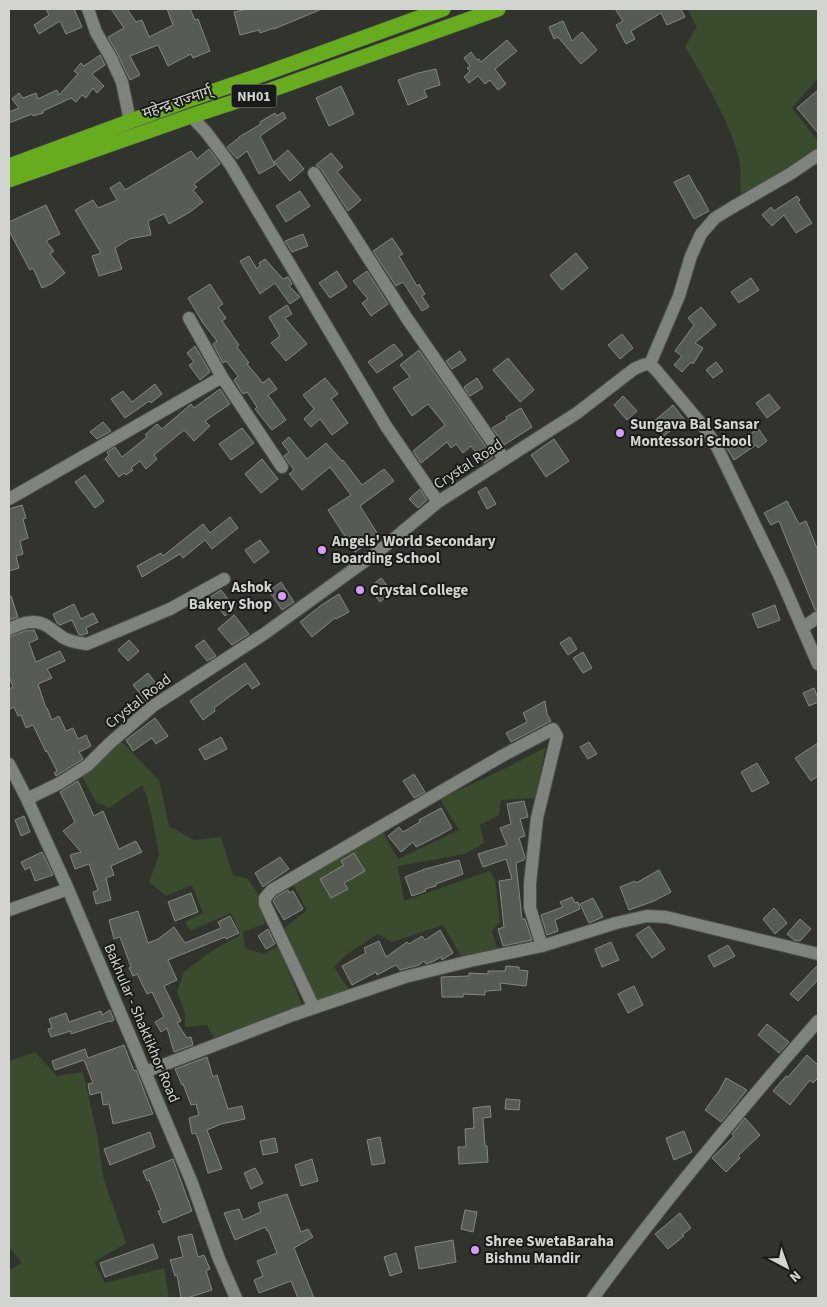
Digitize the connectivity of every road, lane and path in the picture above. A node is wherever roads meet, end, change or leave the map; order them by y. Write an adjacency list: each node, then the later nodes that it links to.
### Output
1 (88, 9): 5 (street)
2 (444, 9): 5 (highway, महेन्द्र राज्मार्ग् / NH01)
3 (498, 9): 4 (highway, महेन्द्र राज्मार्ग् / NH01)
4 (192, 116): 9 (highway, महेन्द्र राज्मार्ग् / NH01); 16 (street)
5 (130, 121): 7 (highway, महेन्द्र राज्मार्ग् / NH01)
6 (818, 155): 11 (street)
7 (9, 166)
8 (314, 172): 13 (street)
9 (9, 180)
10 (189, 318): 12 (street)
11 (650, 364): 13 (street, Crystal Road); 19 (street)
12 (222, 378): 14 (street); 15 (street)
13 (504, 460): 16 (street, Crystal Road)
14 (282, 467)
15 (9, 499)
16 (438, 502): 23 (street, Crystal Road)
17 (224, 579): 20 (street)
18 (818, 617): 19 (street)
19 (802, 628): 21 (street)
20 (9, 629)
21 (818, 664)
22 (9, 764): 23 (street, Bakhular - Shaktikhor Road)
23 (27, 799): 24 (street, Bakhular - Shaktikhor Road)
24 (68, 889): 25 (street); 30 (street, Bakhular - Shaktikhor Road)
25 (9, 910)
26 (542, 946): 27 (street); 28 (street); 28 (street)
27 (818, 954)
28 (314, 1008): 30 (street)
29 (818, 1021): 32 (street)
30 (145, 1072): 31 (street, Bakhular - Shaktikhor Road)
31 (236, 1298)
32 (593, 1298)

